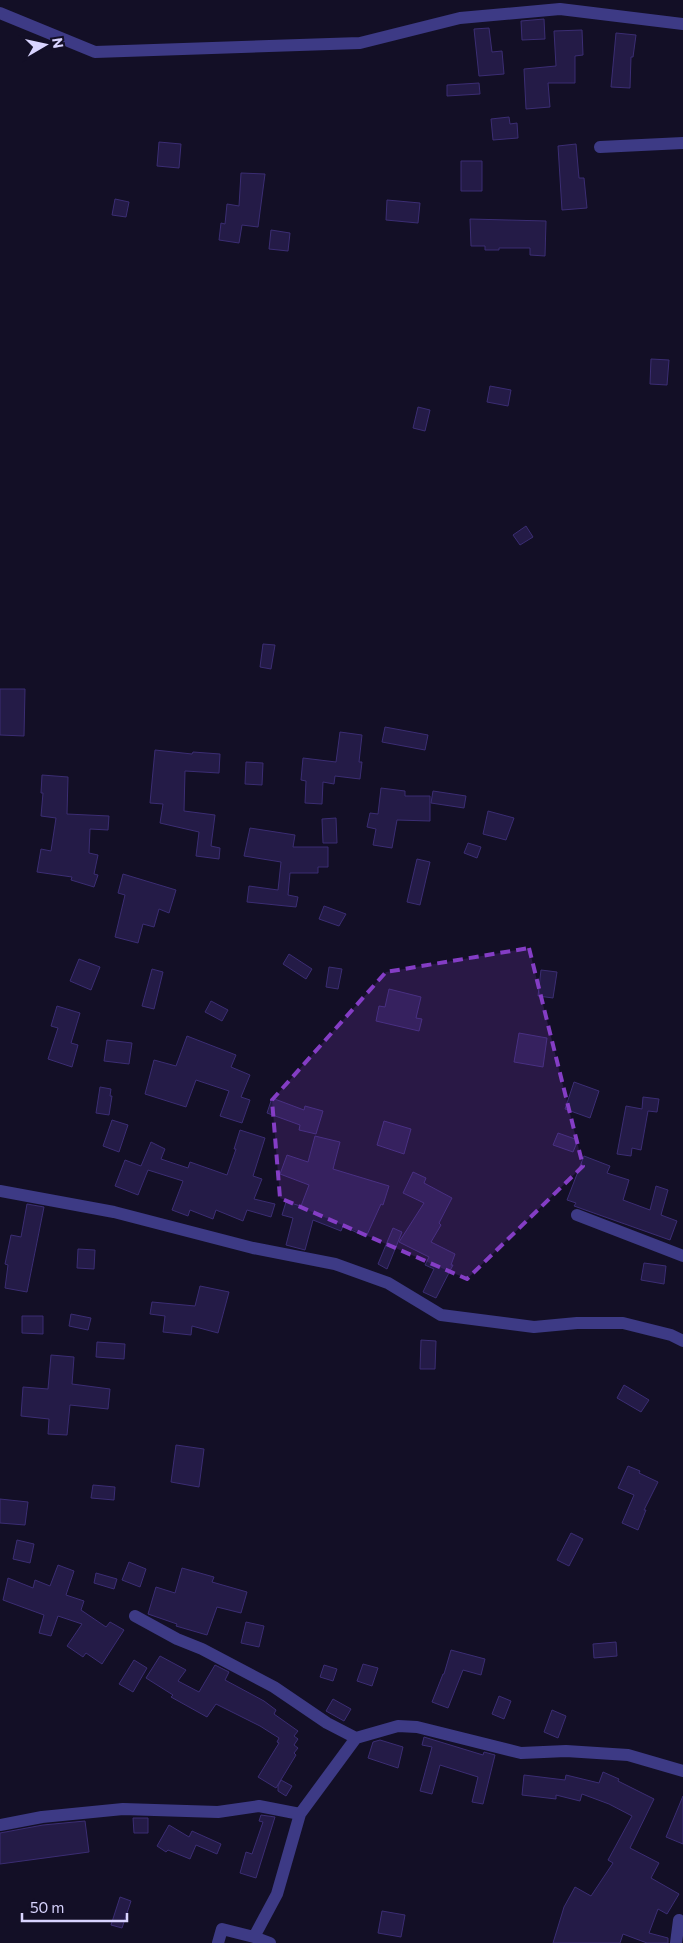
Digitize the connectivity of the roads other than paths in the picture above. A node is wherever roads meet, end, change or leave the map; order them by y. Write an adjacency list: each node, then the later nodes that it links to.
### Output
1 (0, 13): 2 (street)
2 (683, 24)
3 (683, 143): 4 (street)
4 (600, 147)
5 (0, 1191): 8 (street)
6 (576, 1215): 7 (street)
7 (683, 1256)
8 (683, 1341)
9 (135, 1616): 10 (street)
10 (356, 1738): 11 (street); 12 (street)
11 (683, 1771)
12 (300, 1814): 13 (street); 15 (street)
13 (0, 1824)
14 (679, 1920): 18 (street)
15 (254, 1937): 16 (street); 17 (street)
16 (218, 1943)
17 (270, 1943)
18 (676, 1943)

